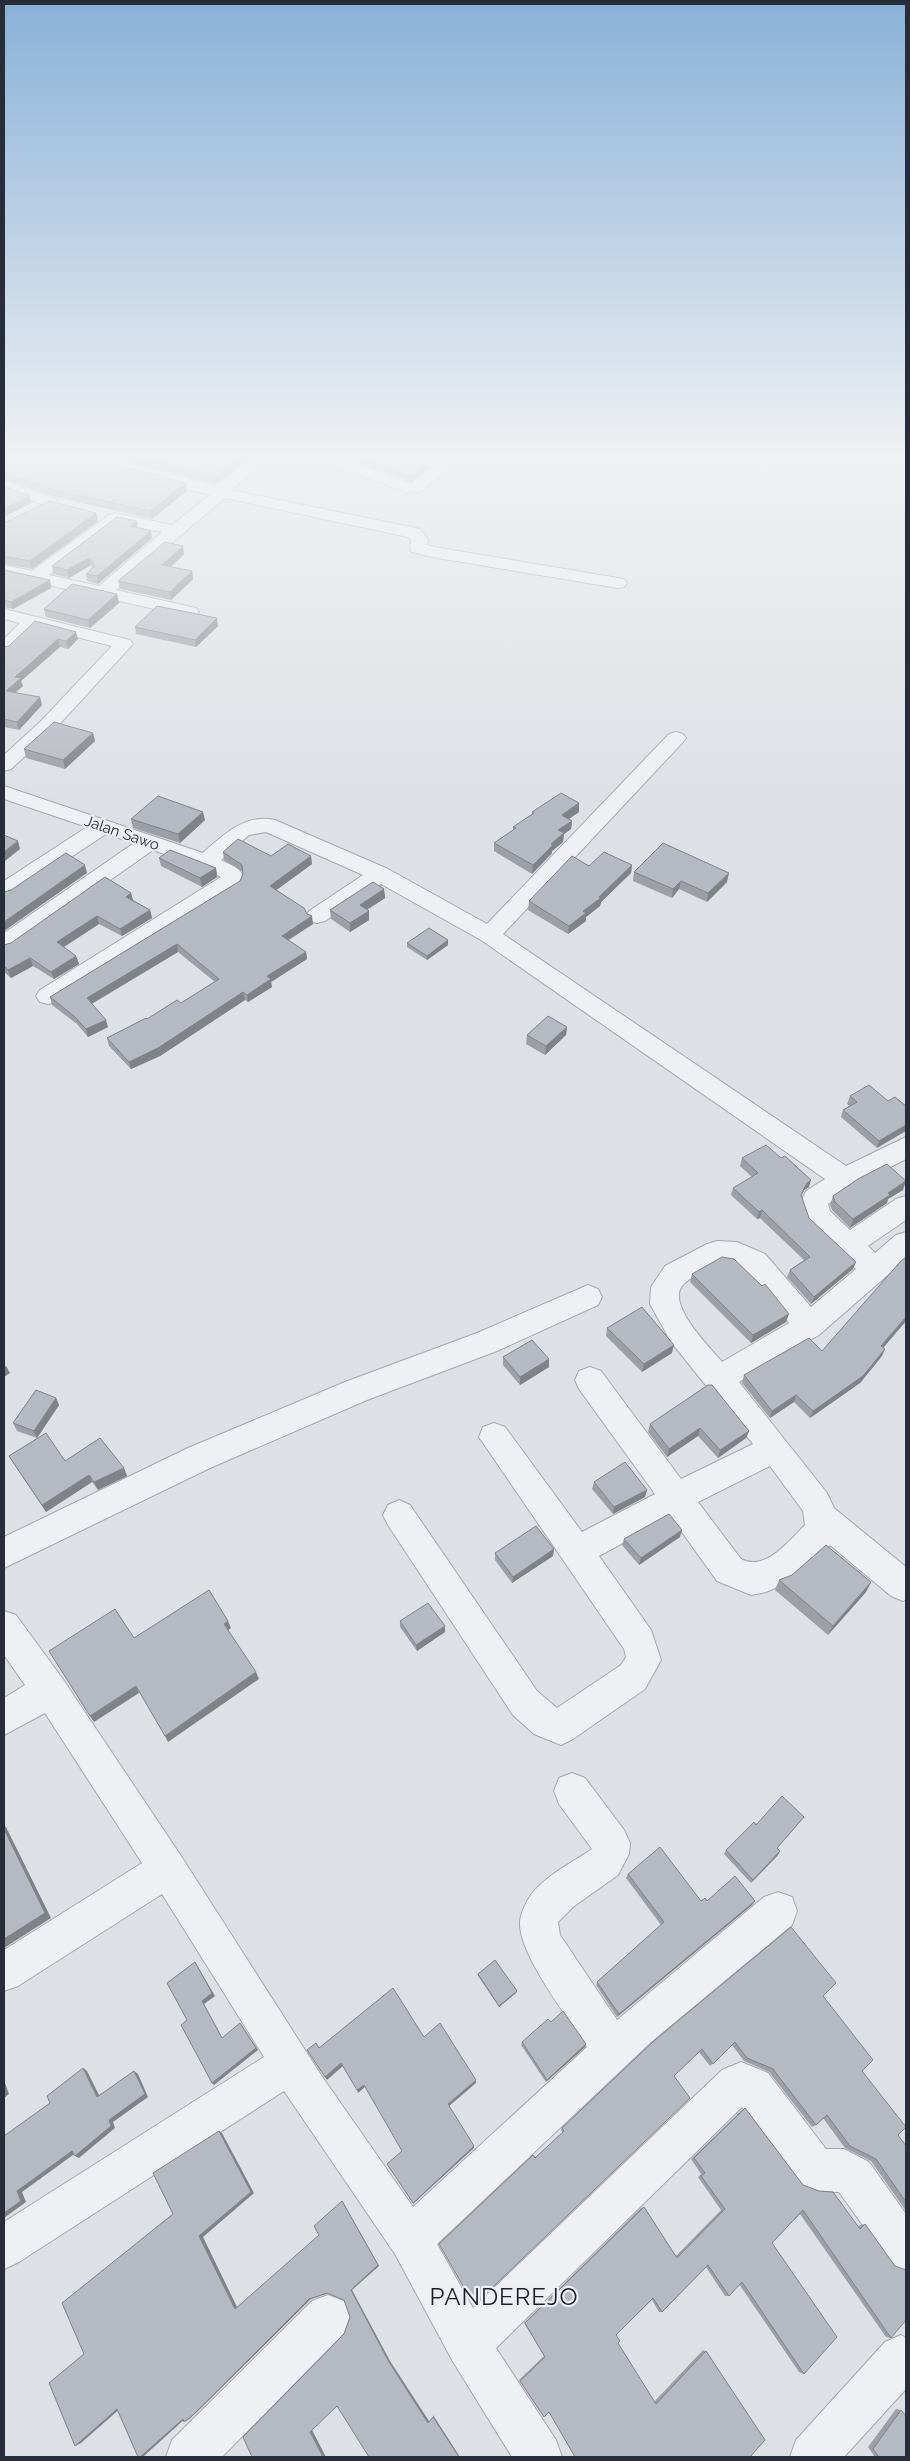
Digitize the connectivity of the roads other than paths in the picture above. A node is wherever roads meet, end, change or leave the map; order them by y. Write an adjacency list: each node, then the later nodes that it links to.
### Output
1 (17, 573): 5 (street)
2 (41, 573): 5 (street)
3 (125, 573): 7 (street)
4 (557, 573): 6 (street)
5 (35, 577): 7 (street)
6 (618, 583)
7 (102, 593): 8 (street)
8 (190, 612)
9 (6, 614): 10 (street)
10 (33, 620): 11 (street); 13 (street)
11 (4, 649)
12 (676, 738): 21 (street)
13 (4, 765)
14 (4, 792): 15 (street, Jalan Sawo)
15 (104, 826): 16 (street, Jalan Sawo); 19 (street)
16 (150, 842): 17 (street, Jalan Sawo); 22 (street)
17 (206, 861): 18 (street); 23 (street, Jalan Sawo)
18 (380, 874): 20 (street); 21 (street)
19 (4, 891)
20 (317, 916)
21 (489, 935): 25 (street)
22 (4, 944)
23 (48, 996)
24 (906, 1147): 25 (street)
25 (845, 1179): 28 (street)
26 (906, 1206): 28 (street)
27 (906, 1244): 29 (street)
28 (849, 1245): 29 (street)
29 (875, 1270): 31 (street)
30 (588, 1297): 40 (street)
31 (809, 1326): 32 (street); 32 (street)
32 (719, 1379): 35 (street)
33 (590, 1380): 36 (street)
34 (494, 1437): 39 (street)
35 (776, 1450): 36 (street); 38 (street)
36 (675, 1497): 38 (street); 39 (street)
37 (399, 1515): 39 (street)
38 (822, 1518): 41 (street)
39 (577, 1551)
40 (4, 1553)
41 (903, 1585)
42 (4, 1626): 43 (street)
43 (50, 1690): 44 (street); 46 (street)
44 (4, 1718)
45 (572, 1791): 49 (street)
46 (168, 1869): 48 (street); 50 (street)
47 (778, 1911): 49 (street)
48 (4, 1972)
49 (613, 2050): 51 (street)
50 (291, 2063): 51 (street); 52 (street)
51 (410, 2239): 55 (street)
52 (4, 2247)
53 (906, 2250): 55 (street)
54 (328, 2317): 57 (street)
55 (468, 2344): 58 (street)
56 (904, 2359): 59 (street)
57 (194, 2455)
58 (538, 2457)
59 (813, 2457)

